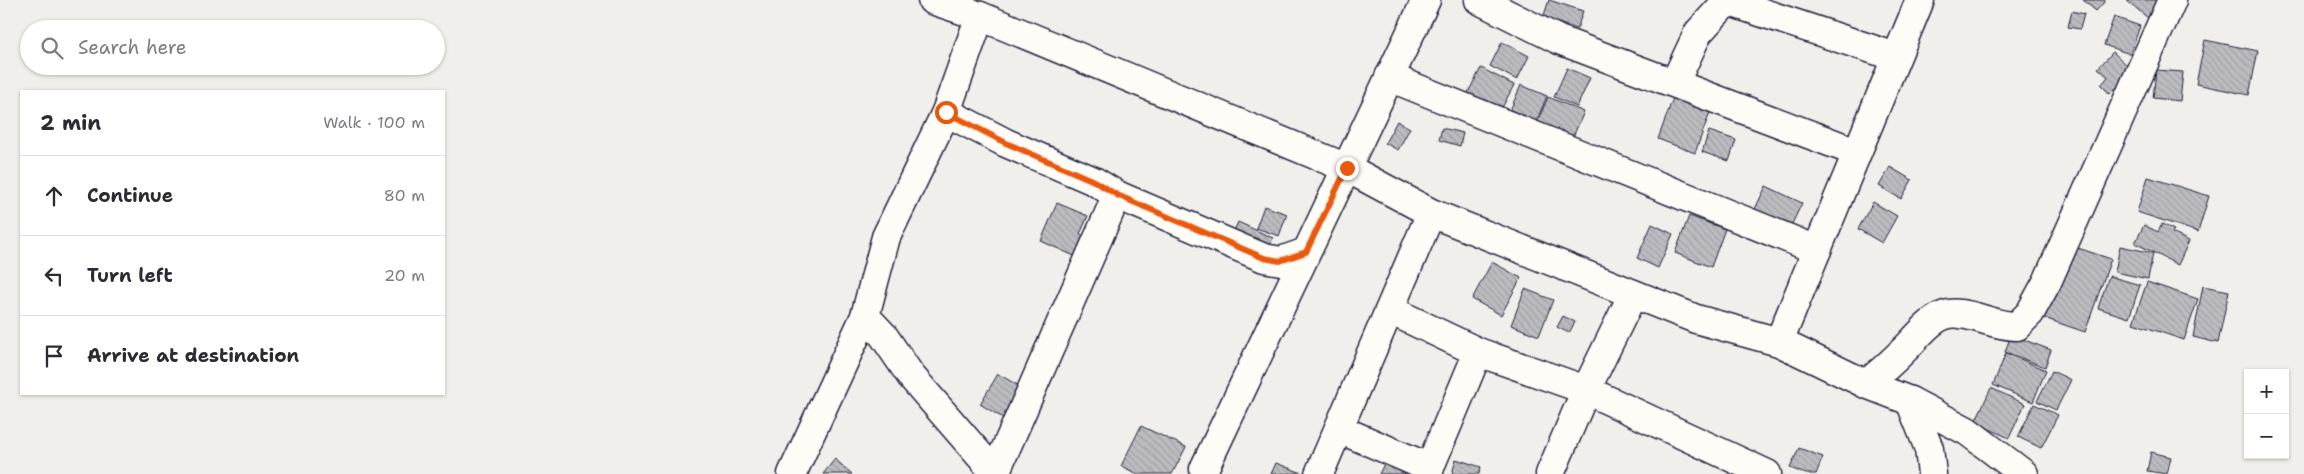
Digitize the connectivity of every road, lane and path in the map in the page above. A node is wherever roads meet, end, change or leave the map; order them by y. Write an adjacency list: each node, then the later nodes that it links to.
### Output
1 (932, 0): 7 (street)
2 (1426, 0): 9 (street)
3 (1479, 0): 10 (street)
4 (1920, 0): 8 (street)
5 (2172, 0): 23 (street)
6 (1725, 1): 8 (street); 10 (street)
7 (980, 16): 11 (street); 13 (street)
8 (1896, 57): 12 (street)
9 (1389, 77): 13 (street); 16 (street)
10 (1675, 82): 12 (street)
11 (946, 112): 14 (street); 20 (street)
12 (1856, 152): 16 (street)
13 (1347, 168): 15 (street); 17 (street)
14 (1117, 195): 17 (street); 20 (street)
15 (1431, 213): 18 (street); 19 (street)
16 (1817, 250): 21 (street)
17 (1306, 252): 27 (street)
18 (1633, 294): 21 (street); 24 (street)
19 (1390, 310): 22 (street); 26 (street)
20 (865, 316): 29 (street)
21 (1779, 342): 23 (street)
22 (1478, 352): 24 (street); 28 (street)
23 (1866, 384): 25 (street)
24 (1586, 390): 31 (street); 32 (street)
25 (1910, 401): 33 (street); 34 (street)
26 (1339, 428): 28 (street); 30 (street)
27 (1204, 470)
28 (1428, 471)
29 (792, 474)
30 (1319, 474)
31 (1550, 474)
32 (1767, 474)
33 (1932, 474)
34 (2024, 474)

